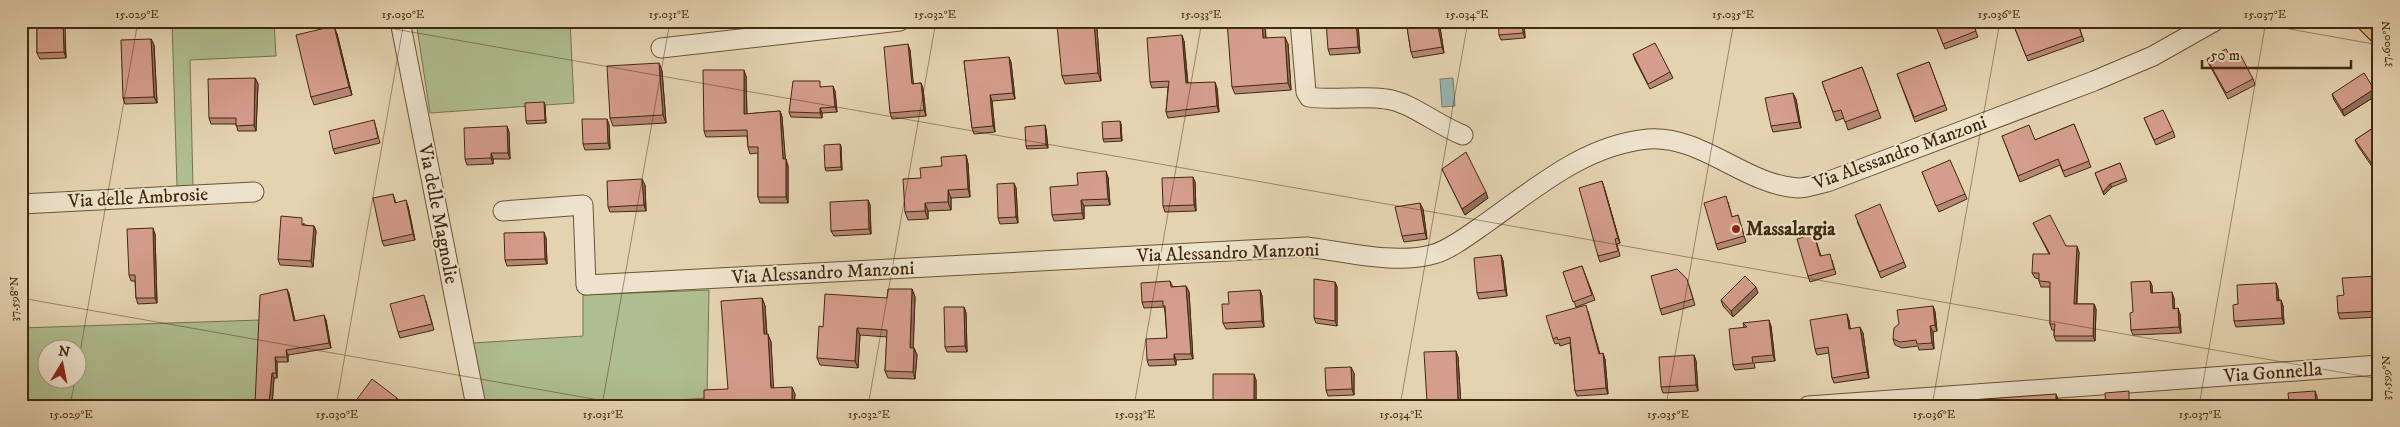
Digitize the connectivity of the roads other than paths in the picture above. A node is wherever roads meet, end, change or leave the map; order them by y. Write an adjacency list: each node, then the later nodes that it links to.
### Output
1 (400, 21): 13 (street, Via delle Magnolie)
2 (900, 21): 7 (street)
3 (1300, 21): 8 (street)
4 (2215, 21): 11 (street, Via Alessandro Manzoni)
5 (2369, 21): 6 (main road)
6 (2379, 31)
7 (661, 48)
8 (1462, 135)
9 (254, 192): 10 (street, Via delle Ambrosie)
10 (21, 204)
11 (502, 211)
12 (2379, 365): 14 (street, Via Gonnella)
13 (476, 406)
14 (1808, 406)

